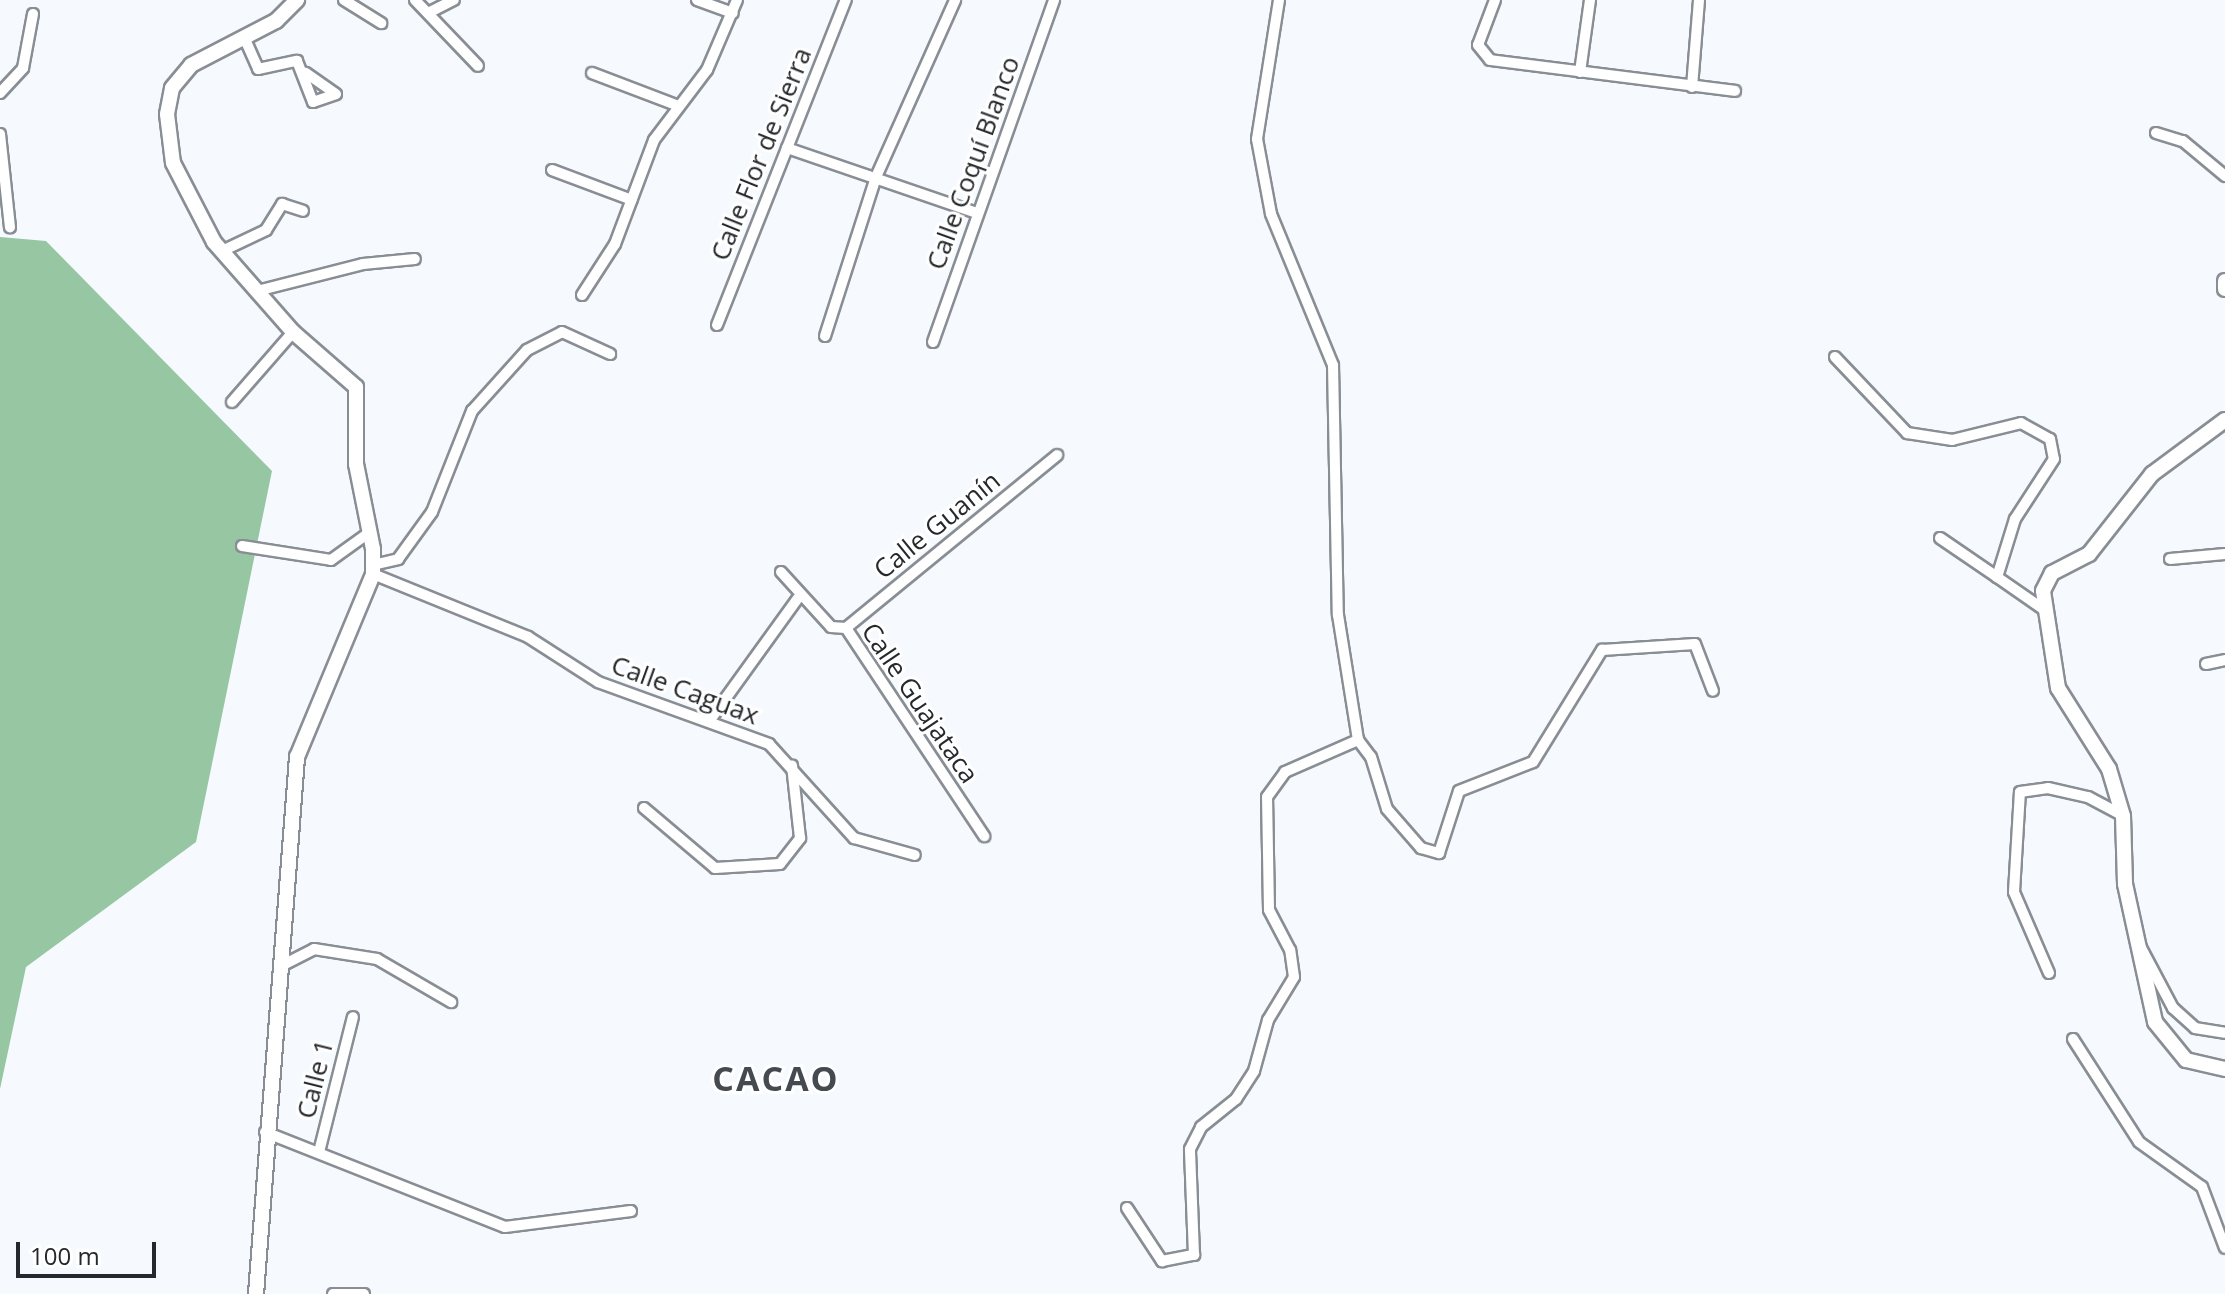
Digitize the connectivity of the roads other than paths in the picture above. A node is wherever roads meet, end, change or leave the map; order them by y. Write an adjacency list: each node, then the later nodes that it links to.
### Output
1 (297, 0): 18 (street)
2 (344, 0): 17 (street)
3 (415, 0): 14 (street)
4 (454, 0): 14 (street)
5 (697, 0): 15 (street)
6 (737, 0): 15 (street)
7 (846, 0): 29 (street, Calle Flor de Sierra)
8 (955, 0): 32 (street)
9 (1054, 0): 35 (street, Calle Coquí Blanco)
10 (1279, 0): 67 (street)
11 (1495, 0): 20 (street)
12 (1590, 0): 20 (street)
13 (1699, 0): 23 (street)
14 (428, 13): 19 (street)
15 (733, 13): 26 (street)
16 (33, 14): 25 (street)
17 (381, 23)
18 (244, 37): 21 (street); 37 (street)
19 (478, 66)
20 (1580, 72): 23 (street)
21 (306, 73)
22 (592, 73): 26 (street)
23 (1692, 87): 24 (street)
24 (1735, 91)
25 (0, 93)
26 (679, 106): 33 (street)
27 (2156, 133): 31 (street)
28 (0, 134): 36 (street)
29 (787, 148): 32 (street); 43 (street, Calle Flor de Sierra)
30 (552, 170): 33 (street)
31 (2225, 176)
32 (876, 177): 35 (street); 45 (street)
33 (632, 200): 42 (street)
34 (303, 211): 37 (street)
35 (974, 212): 46 (street, Calle Coquí Blanco)
36 (10, 227)
37 (222, 251): 41 (street)
38 (415, 259): 41 (street)
39 (2225, 281): 40 (street)
40 (2225, 289)
41 (257, 291): 44 (street)
42 (582, 295)
43 (717, 325)
44 (293, 332): 49 (street); 52 (street)
45 (825, 336)
46 (933, 342)
47 (610, 354): 57 (street)
48 (1835, 357): 59 (street)
49 (232, 402)
50 (2225, 420): 61 (street)
51 (1057, 455): 62 (street, Calle Guanín)
52 (370, 532): 54 (street); 57 (street)
53 (1940, 538): 59 (street)
54 (242, 546)
55 (2225, 554): 56 (street)
56 (2170, 559)
57 (373, 570): 66 (street, Calle Caguax); 74 (street)
58 (781, 572): 60 (street, Calle Guajataca)
59 (1997, 577): 61 (street)
60 (798, 598): 62 (street, Calle Guajataca); 66 (street)
61 (2043, 609): 70 (street)
62 (846, 628): 71 (street, Calle Guajataca)
63 (2225, 660): 64 (street)
64 (2206, 664)
65 (1713, 691): 67 (street)
66 (710, 720): 68 (street, Calle Caguax)
67 (1358, 740): 83 (street)
68 (791, 763): 69 (street); 72 (street, Calle Caguax)
69 (644, 808)
70 (2123, 816): 73 (street); 75 (street)
71 (984, 836)
72 (915, 855)
73 (2137, 940): 78 (street); 80 (street)
74 (285, 964): 76 (street); 81 (street)
75 (2049, 973)
76 (451, 1002)
77 (353, 1017): 82 (street, Calle 1)
78 (2225, 1033)
79 (2073, 1039): 85 (street)
80 (2225, 1069)
81 (265, 1132): 82 (street); 86 (street)
82 (319, 1152): 84 (street)
83 (1127, 1208)
84 (631, 1211)
85 (2225, 1248)
86 (256, 1294)
87 (333, 1294): 88 (street)
88 (364, 1294)

